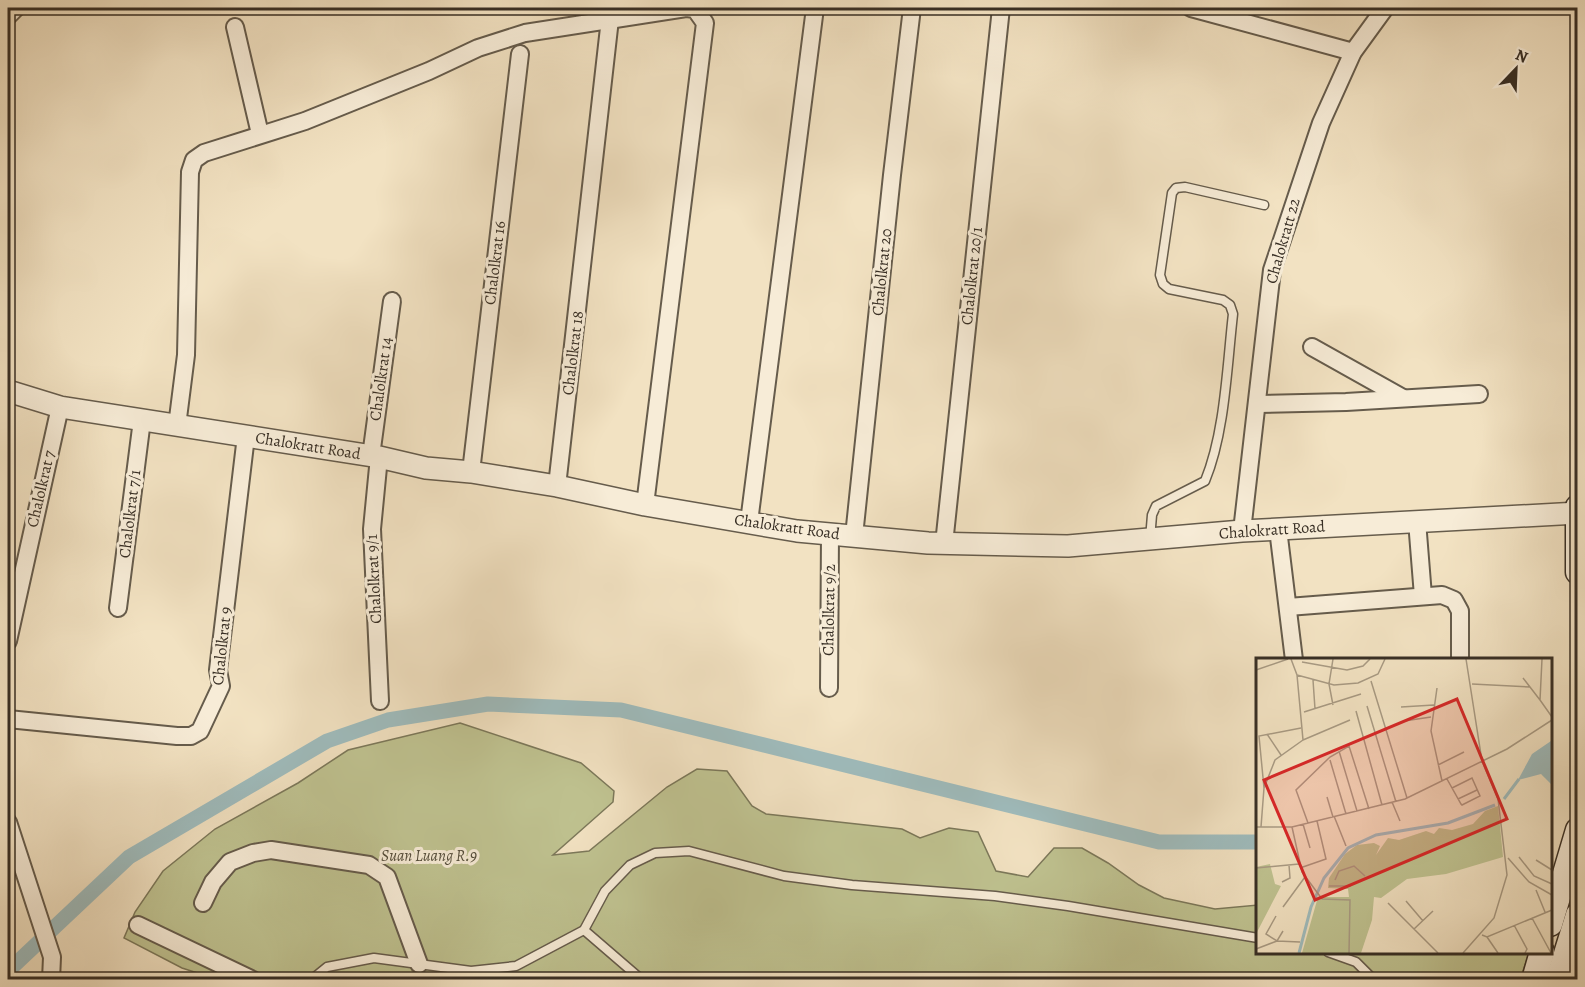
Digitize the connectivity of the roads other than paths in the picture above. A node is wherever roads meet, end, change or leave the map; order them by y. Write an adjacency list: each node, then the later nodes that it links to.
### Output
1 (16, 8): 7 (street)
2 (815, 8): 30 (street)
3 (912, 8): 34 (street, Chalolkrat 20)
4 (1001, 8): 36 (street, Chalolkrat 20/1)
5 (1191, 8): 10 (street)
6 (1385, 8): 10 (street, Chalokratt 22)
7 (8, 16)
8 (610, 19): 12 (street); 26 (street, Chalolkrat 18); 27 (street)
9 (235, 27): 12 (street)
10 (1353, 52): 19 (street, Chalokratt 22)
11 (520, 54): 25 (street, Chalolkrat 16)
12 (260, 134): 22 (street)
13 (1264, 205): 35 (lane)
14 (392, 301): 24 (street, Chalolkrat 14)
15 (1312, 347): 18 (street)
16 (8, 391): 20 (street, Chalokratt Road)
17 (1479, 394): 18 (street)
18 (1404, 399): 19 (street)
19 (1257, 404): 32 (street, Chalokratt 22)
20 (60, 407): 21 (street, Chalokratt Road); 41 (street, Chalolkrat 7)
21 (142, 420): 22 (street, Chalokratt Road); 40 (street, Chalolkrat 7/1)
22 (177, 426): 23 (street, Chalokratt Road)
23 (246, 436): 24 (street, Chalokratt Road); 46 (street, Chalolkrat 9)
24 (375, 457): 25 (street, Chalokratt Road); 45 (street, Chalolkrat 9/1)
25 (471, 472): 26 (street, Chalokratt Road)
26 (557, 486): 27 (street, Chalokratt Road)
27 (645, 505): 30 (street, Chalokratt Road)
28 (1577, 511): 29 (street, Chalokratt Road); 37 (main road)
29 (1417, 521): 31 (street, Chalokratt Road); 38 (street)
30 (749, 522): 33 (street, Chalokratt Road)
31 (1278, 529): 32 (street, Chalokratt Road); 39 (street)
32 (1242, 531): 35 (street, Chalokratt Road)
33 (830, 533): 34 (street, Chalokratt Road); 44 (street, Chalolkrat 9/2)
34 (854, 536): 36 (street, Chalokratt Road)
35 (1150, 539): 36 (street, Chalokratt Road)
36 (944, 544)
37 (1578, 572)
38 (1424, 596): 39 (street); 43 (street)
39 (1288, 607): 42 (street)
40 (118, 608)
41 (8, 641)
42 (1294, 658)
43 (1461, 658)
44 (829, 688)
45 (380, 701)
46 (8, 719)
47 (8, 822): 58 (street)
48 (1578, 830): 51 (main road)
49 (203, 903): 57 (street)
50 (1578, 915): 64 (main road)
51 (1552, 921)
52 (138, 926): 59 (street)
53 (584, 930): 54 (lane); 57 (lane); 61 (lane)
54 (1256, 938)
55 (1334, 954): 62 (lane)
56 (1541, 954): 63 (main road)
57 (419, 964): 60 (lane)
58 (51, 980)
59 (253, 980)
60 (311, 980)
61 (642, 980)
62 (1374, 980)
63 (1534, 980)
64 (1558, 980)

